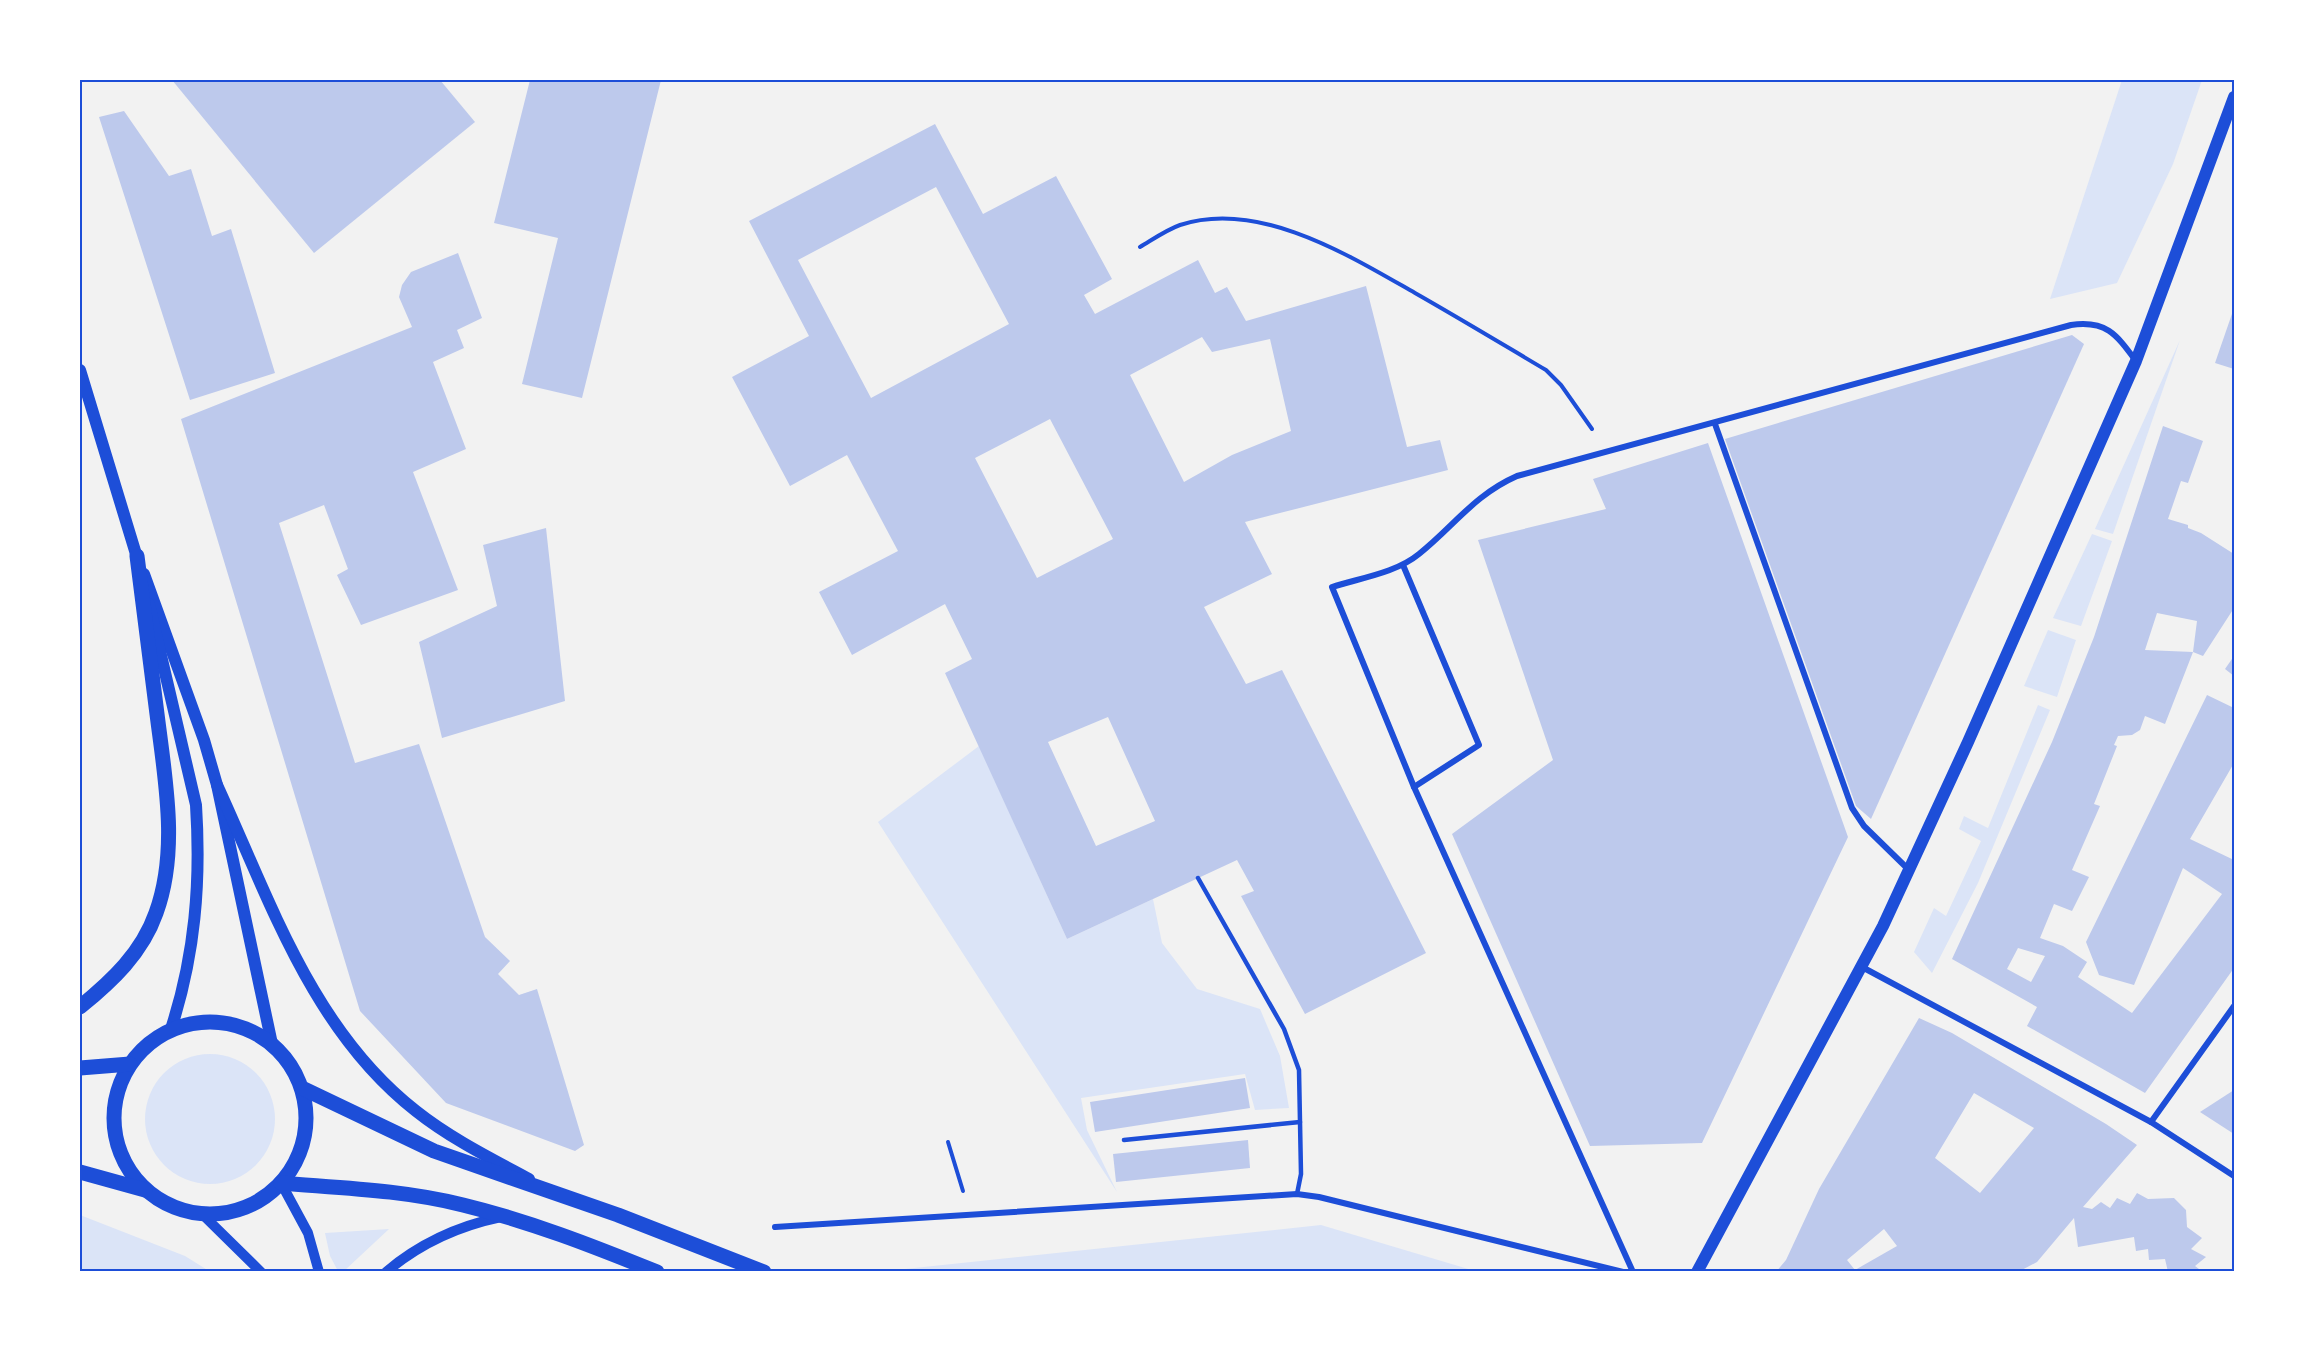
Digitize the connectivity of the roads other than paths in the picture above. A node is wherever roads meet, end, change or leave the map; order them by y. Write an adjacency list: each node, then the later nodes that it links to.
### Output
1 (2235, 97): 2 (main road)
2 (2136, 361): 4 (street); 9 (main road)
3 (80, 370): 5 (main road)
4 (1715, 424): 6 (street); 9 (street)
5 (137, 556): 7 (main road); 13 (main road); 14 (main road)
6 (1403, 565): 8 (street); 8 (street)
7 (217, 785): 15 (main road); 26 (main road)
8 (1414, 786): 37 (street)
9 (1909, 870): 11 (main road)
10 (1198, 878): 19 (lane)
11 (1862, 967): 20 (street); 38 (main road)
12 (2235, 1006): 20 (street)
13 (80, 1007)
14 (171, 1029): 15 (main road); 16 (main road)
15 (272, 1044): 18 (main road)
16 (130, 1064): 17 (main road); 25 (main road)
17 (80, 1068)
18 (302, 1088): 24 (main road); 26 (main road)
19 (1300, 1122): 21 (lane); 27 (lane)
20 (2151, 1122): 23 (street)
21 (1124, 1140)
22 (80, 1172): 25 (main road)
23 (2235, 1176)
24 (281, 1183): 28 (main road); 29 (main road); 32 (street)
25 (145, 1190): 28 (main road)
26 (556, 1193): 35 (main road)
27 (1297, 1194): 30 (street); 36 (street)
28 (202, 1214): 31 (street)
29 (505, 1216): 33 (street); 34 (main road)
30 (775, 1227)
31 (261, 1272)
32 (319, 1272)
33 (386, 1272)
34 (657, 1272)
35 (764, 1272)
36 (1623, 1272)
37 (1633, 1272)
38 (1697, 1272)

